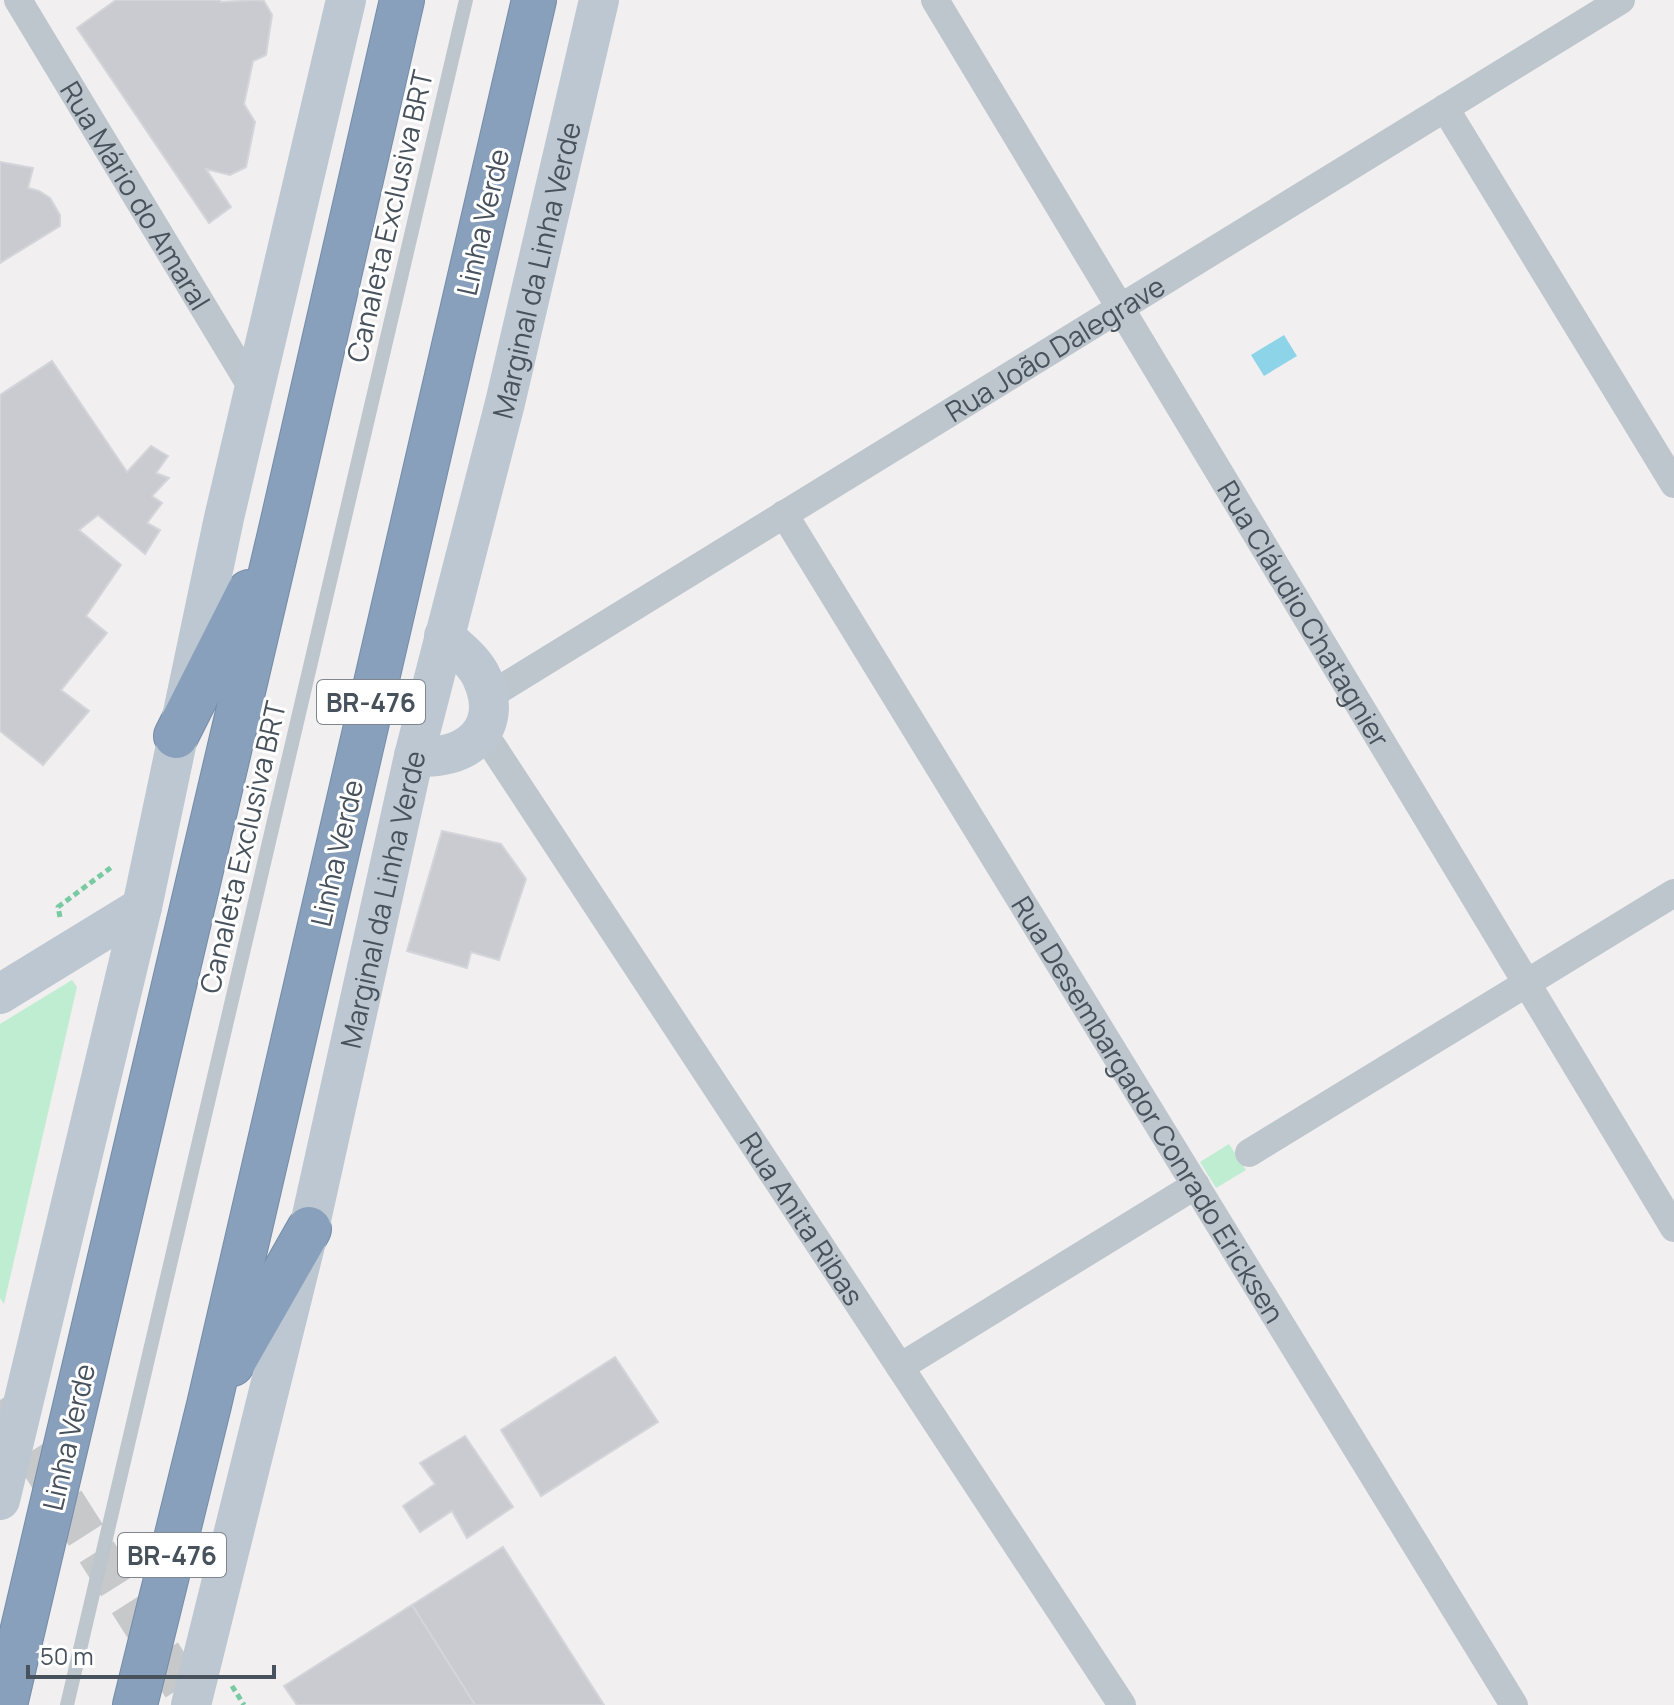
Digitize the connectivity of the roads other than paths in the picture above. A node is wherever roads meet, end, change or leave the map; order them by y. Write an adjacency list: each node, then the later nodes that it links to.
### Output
1 (346, 0): 11 (main road)
2 (402, 0): 14 (highway, Linha Verde)
3 (466, 0): 31 (lane, Canaleta Exclusiva BRT)
4 (534, 0): 28 (highway, Linha Verde / BR-476)
5 (599, 0): 15 (main road, Marginal da Linha Verde)
6 (935, 0): 10 (street, Rua Cláudio Chatagnier)
7 (1621, 0): 9 (street, Rua João Dalegrave)
8 (18, 7): 11 (street, Rua Mário do Amaral)
9 (1445, 108): 10 (street, Rua João Dalegrave); 12 (street)
10 (1120, 308): 13 (street, Rua João Dalegrave); 21 (street, Rua Cláudio Chatagnier)
11 (254, 391): 17 (main road)
12 (1674, 484)
13 (784, 514): 16 (street, Rua João Dalegrave); 24 (street, Rua Desembargador Conrado Ericksen)
14 (282, 525): 17 (highway); 30 (highway, Linha Verde)
15 (444, 636): 16 (main road); 18 (main road, Marginal da Linha Verde)
16 (486, 714): 18 (main road); 27 (street, Rua Anita Ribas)
17 (176, 736): 20 (main road)
18 (414, 756): 26 (main road, Marginal da Linha Verde)
19 (1674, 893): 21 (street)
20 (142, 907): 22 (main road); 29 (main road)
21 (1527, 983): 23 (street); 25 (street, Rua Cláudio Chatagnier)
22 (0, 994)
23 (1249, 1153)
24 (1196, 1185): 27 (street); 35 (street, Rua Desembargador Conrado Ericksen)
25 (1674, 1228)
26 (309, 1229): 28 (highway); 33 (main road, Marginal da Linha Verde)
27 (900, 1367): 34 (street, Rua Anita Ribas)
28 (209, 1405): 32 (highway, Linha Verde / BR-476)
29 (0, 1500)
30 (5, 1705)
31 (67, 1705)
32 (135, 1705)
33 (191, 1705)
34 (1122, 1705)
35 (1514, 1705)

